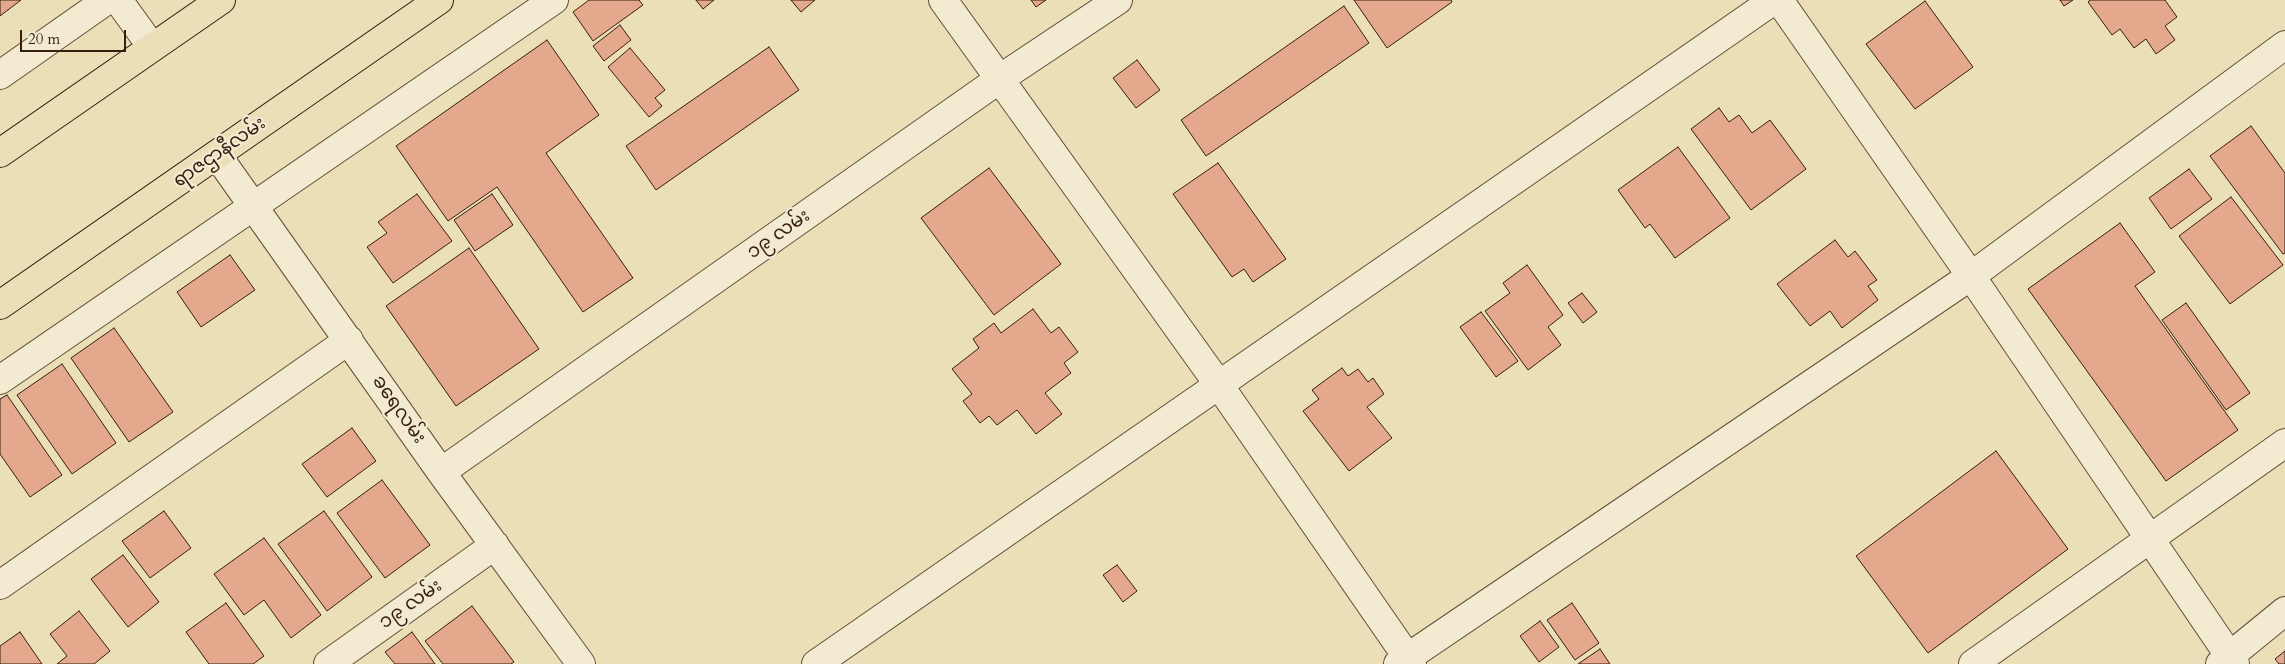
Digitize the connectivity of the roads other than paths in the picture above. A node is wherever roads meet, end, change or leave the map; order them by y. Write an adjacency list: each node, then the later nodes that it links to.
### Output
1 (107, 0): 12 (street)
2 (118, 0): 11 (street)
3 (221, 0): 11 (main road)
4 (439, 0): 15 (main road, ရာဇဌာနီလမ်း)
5 (554, 0): 16 (street)
6 (943, 0): 13 (street)
7 (1118, 0): 13 (street, ၁၉ လမ်း)
8 (1774, 0): 21 (street)
9 (1779, 0): 17 (street)
10 (2285, 45): 17 (street)
11 (152, 48): 14 (main road)
12 (0, 75)
13 (1001, 78): 21 (street); 23 (street, ၁၉ လမ်း)
14 (0, 153)
15 (217, 155): 16 (street, ခရေလမ်း); 18 (main road, ရာဇဌာနီလမ်း)
16 (253, 207): 19 (street, ခရေလမ်း); 20 (street)
17 (1971, 276): 24 (street); 28 (street)
18 (0, 305)
19 (349, 340): 23 (street, ခရေလမ်း); 26 (street)
20 (0, 380)
21 (1219, 385): 28 (street); 32 (street)
22 (2285, 443): 24 (street)
23 (441, 472): 25 (street, ခရေလမ်း)
24 (2150, 540): 29 (street); 33 (street)
25 (495, 545): 30 (street, ၁၉ လမ်း); 31 (street, ခရေလမ်း)
26 (0, 585)
27 (2285, 611): 29 (street)
28 (1406, 662)
29 (2228, 662)
30 (328, 664)
31 (581, 664)
32 (816, 664)
33 (1974, 664)

